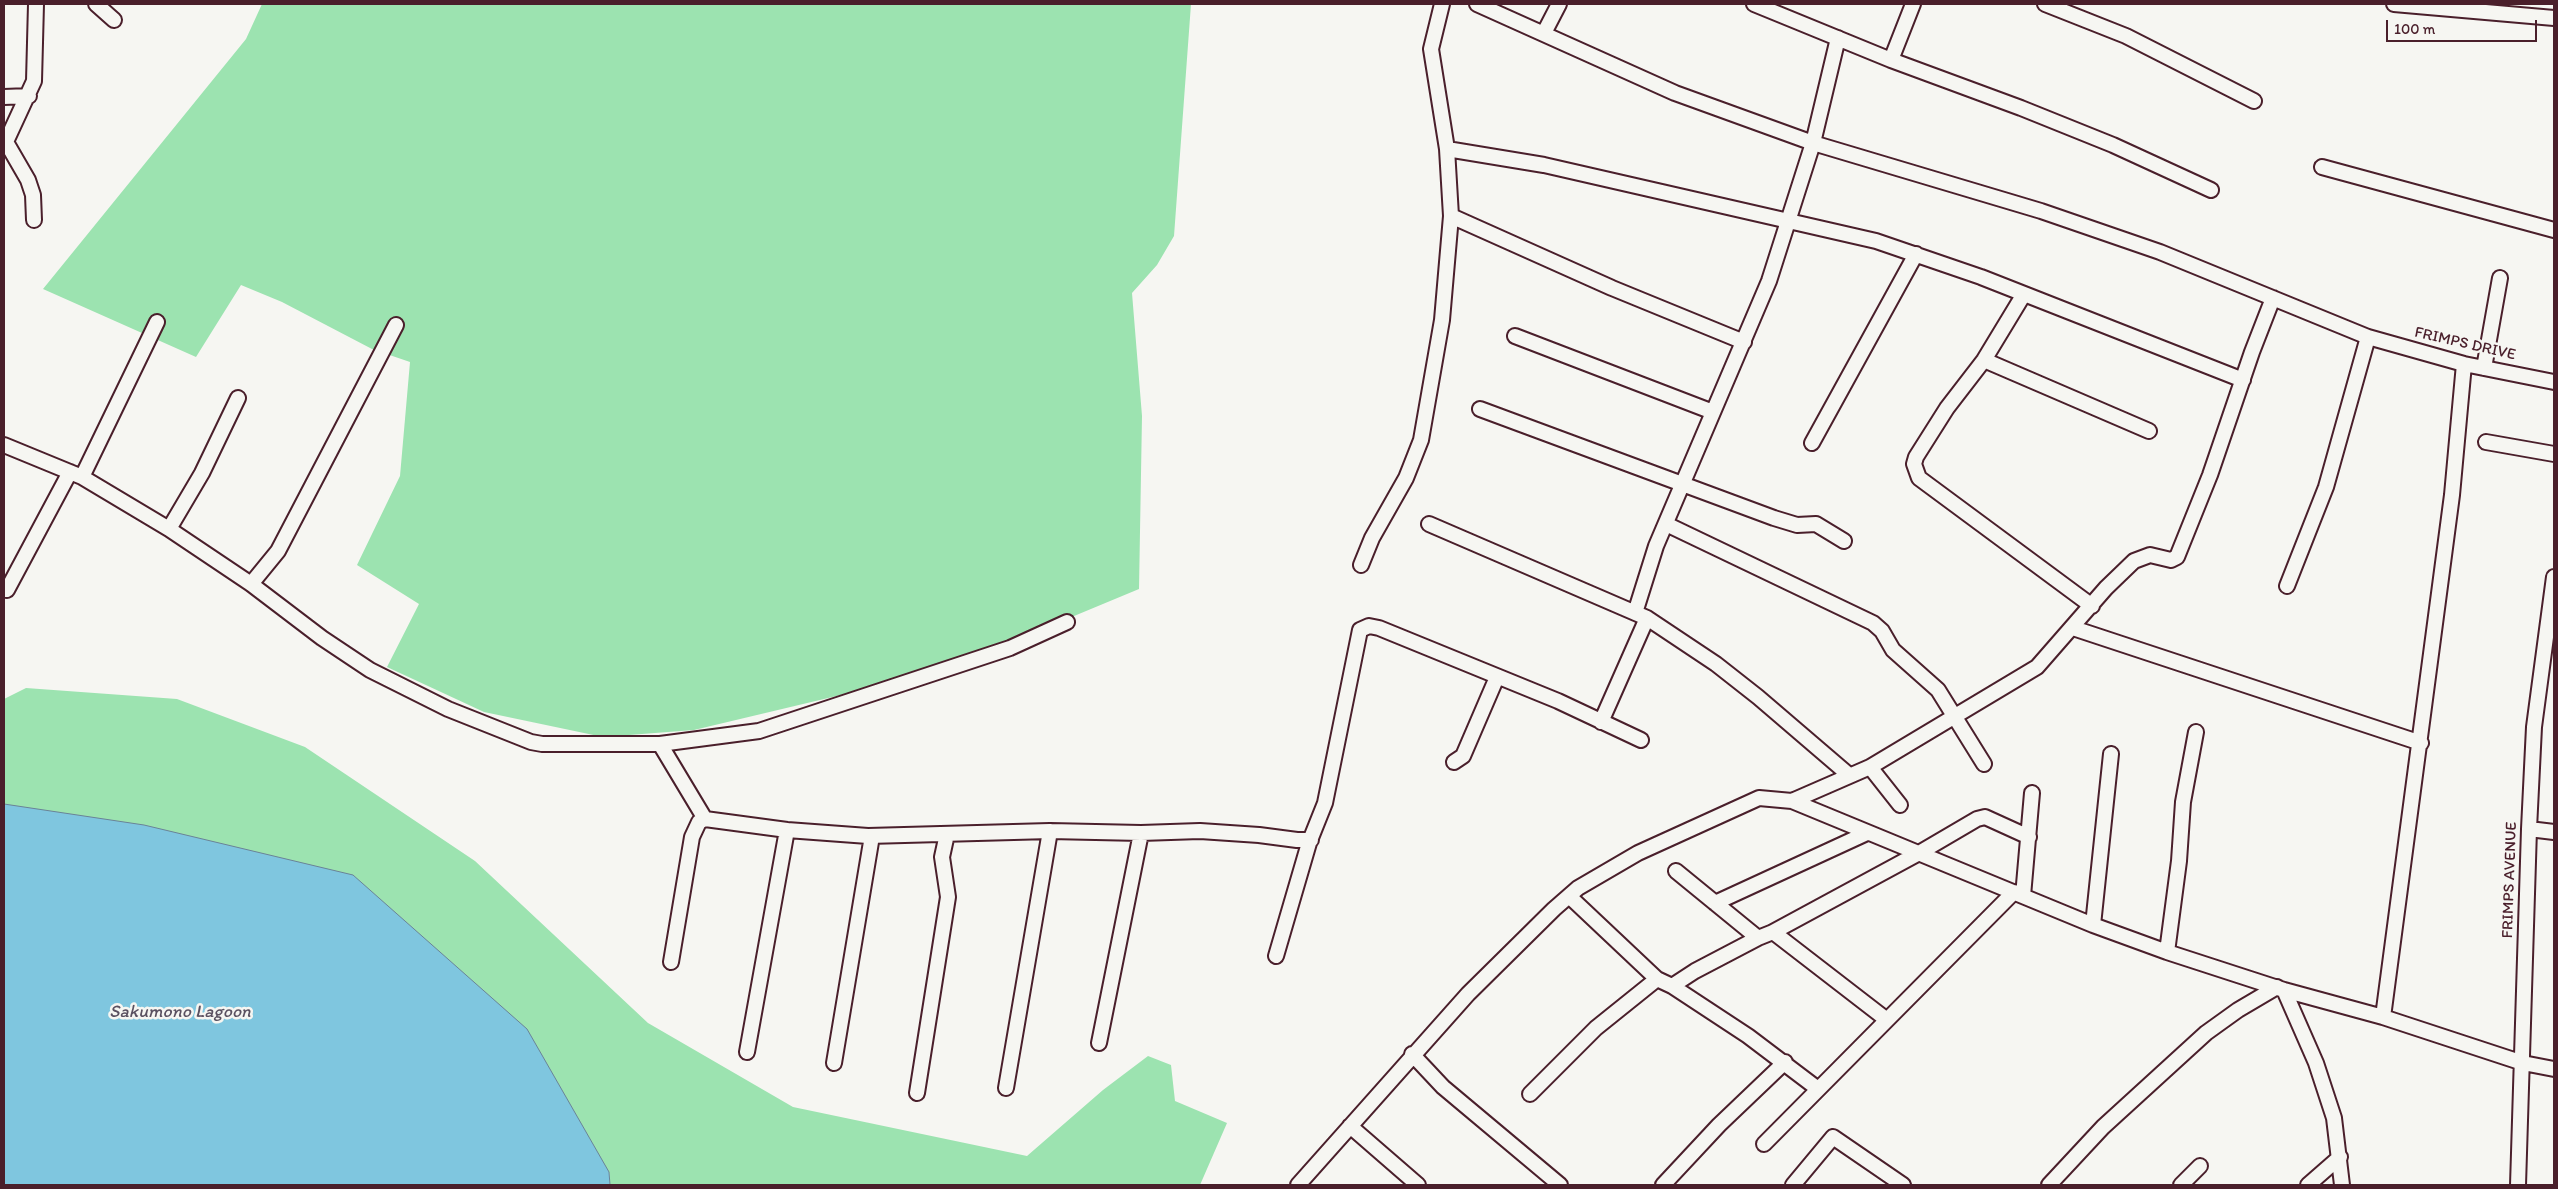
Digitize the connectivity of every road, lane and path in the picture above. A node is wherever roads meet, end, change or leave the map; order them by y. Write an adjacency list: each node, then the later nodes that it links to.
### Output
1 (36, 4): 15 (street)
2 (96, 4): 11 (street)
3 (1442, 4): 20 (street)
4 (1477, 4): 12 (street, FRIMPS DRIVE)
5 (1559, 4): 12 (street)
6 (1754, 4): 13 (street)
7 (1913, 4): 14 (street)
8 (2045, 4): 17 (street)
9 (2394, 4): 10 (street)
10 (2554, 18)
11 (114, 20)
12 (1544, 33): 18 (street, FRIMPS DRIVE)
13 (1838, 38): 14 (street); 18 (street)
14 (1891, 60): 22 (street)
15 (29, 96): 16 (street); 19 (street)
16 (4, 97)
17 (2254, 100)
18 (1813, 143): 24 (street); 30 (street, FRIMPS DRIVE)
19 (5, 144): 25 (street)
20 (1447, 150): 23 (street); 24 (street)
21 (2322, 166): 26 (street)
22 (2211, 190)
23 (1451, 216): 35 (street); 55 (street)
24 (1788, 219): 27 (street); 35 (street)
25 (34, 220)
26 (2554, 230)
27 (1916, 254): 29 (street); 46 (street)
28 (2500, 278): 38 (street)
29 (2024, 294): 36 (street); 39 (street)
30 (2274, 298): 34 (street, FRIMPS DRIVE); 39 (street)
31 (157, 322): 49 (street)
32 (396, 326): 57 (street)
33 (1515, 336): 43 (street)
34 (2368, 337): 37 (street, FRIMPS DRIVE); 58 (street)
35 (1744, 342): 43 (street)
36 (1984, 360): 44 (street); 60 (street)
37 (2464, 364): 38 (street, FRIMPS DRIVE); 69 (street)
38 (2484, 368): 40 (street, FRIMPS DRIVE)
39 (2243, 380): 60 (street)
40 (2554, 382)
41 (238, 398): 53 (street)
42 (1480, 409): 50 (street)
43 (1713, 412): 50 (street)
44 (2149, 431)
45 (2486, 442): 48 (street)
46 (1812, 443)
47 (4, 445): 49 (street)
48 (2554, 454)
49 (76, 475): 53 (street); 59 (street)
50 (1684, 484): 52 (street); 54 (street)
51 (1429, 524): 61 (street)
52 (1666, 524): 61 (street); 65 (street)
53 (169, 530): 57 (street)
54 (1844, 541)
55 (1361, 565)
56 (2554, 577): 80 (street, FRIMPS AVENUE)
57 (251, 584): 70 (street)
58 (2287, 586)
59 (7, 590)
60 (2092, 606): 63 (street)
61 (1641, 616): 66 (street); 75 (street)
62 (1066, 622): 70 (street)
63 (2073, 628): 65 (street); 69 (street)
64 (1497, 676): 66 (street); 72 (street); 89 (street)
65 (1954, 716): 73 (street); 74 (street)
66 (1601, 722): 68 (street)
67 (2196, 732): 98 (street)
68 (1641, 740)
69 (2421, 743): 104 (street)
70 (660, 744): 79 (street)
71 (2111, 754): 95 (street)
72 (1454, 762)
73 (1984, 764)
74 (1870, 766): 75 (street); 78 (street)
75 (1849, 776): 77 (street)
76 (2032, 793): 88 (street)
77 (1792, 801): 85 (street); 93 (street)
78 (1900, 805)
79 (705, 819): 81 (street); 100 (street)
80 (2529, 828): 83 (street); 111 (street, FRIMPS AVENUE)
81 (787, 830): 87 (street); 107 (street)
82 (1050, 831): 84 (street); 86 (street); 113 (street)
83 (2554, 832)
84 (1141, 833): 89 (street); 106 (street)
85 (1867, 833): 90 (street); 94 (street)
86 (947, 834): 87 (street); 115 (street)
87 (872, 836): 110 (street)
88 (2029, 837): 90 (street); 92 (street)
89 (1310, 840): 99 (street)
90 (1920, 853): 92 (street); 96 (street)
91 (1676, 871): 94 (street)
92 (2019, 894): 95 (street); 105 (street)
93 (1569, 896): 101 (street); 108 (street)
94 (1715, 903): 97 (street)
95 (2093, 925): 98 (street)
96 (1773, 932): 97 (street); 105 (street)
97 (1758, 938): 102 (street)
98 (2167, 952): 103 (street)
99 (1276, 956)
100 (670, 962)
101 (1657, 979): 102 (street); 116 (street)
102 (1672, 986): 109 (street)
103 (2280, 988): 104 (street); 119 (street); 127 (street)
104 (2383, 1017): 111 (street)
105 (1886, 1020): 114 (street)
106 (1099, 1043)
107 (747, 1052)
108 (1412, 1054): 117 (street); 121 (street)
109 (1785, 1062): 114 (street); 124 (street)
110 (834, 1063)
111 (2523, 1063): 112 (street); 131 (street, FRIMPS AVENUE)
112 (2554, 1069)
113 (1006, 1088)
114 (1818, 1089): 118 (street)
115 (916, 1093)
116 (1530, 1094)
117 (1350, 1126): 122 (street); 123 (street)
118 (1764, 1144)
119 (2340, 1158): 129 (street); 130 (street)
120 (2200, 1166): 128 (street)
121 (1557, 1184)
122 (1298, 1185)
123 (1418, 1185)
124 (1663, 1185)
125 (1793, 1185): 126 (street)
126 (1901, 1185)
127 (2049, 1185)
128 (2181, 1185)
129 (2308, 1185)
130 (2342, 1185)
131 (2518, 1185)

